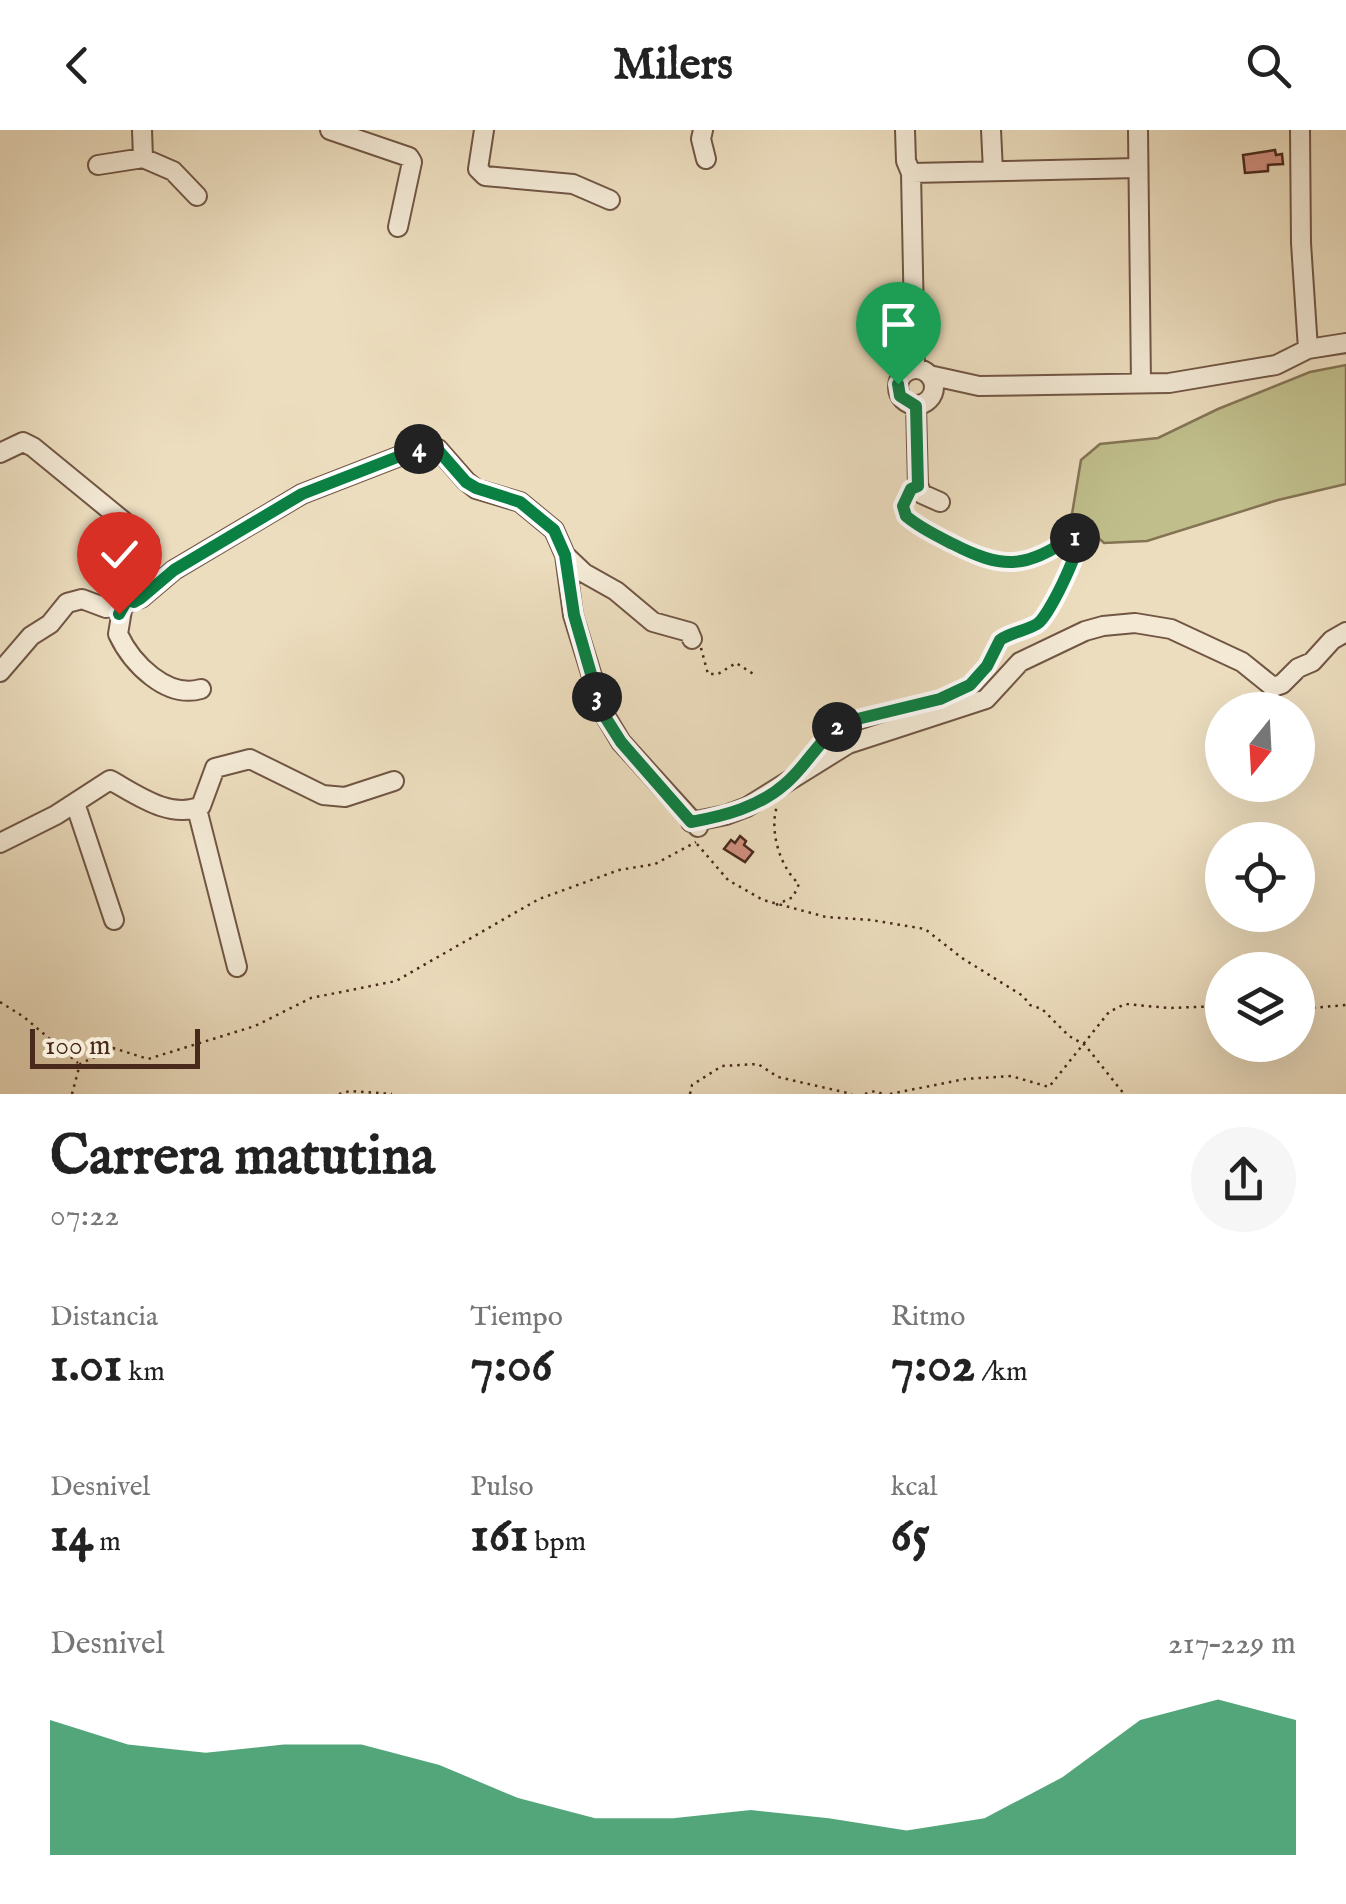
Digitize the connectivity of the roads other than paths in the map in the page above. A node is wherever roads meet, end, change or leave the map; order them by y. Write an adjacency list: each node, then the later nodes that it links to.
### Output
1 (142, 130): 9 (street)
2 (330, 130): 17 (street)
3 (484, 130): 16 (street)
4 (703, 130): 10 (street)
5 (905, 130): 14 (street)
6 (992, 130): 13 (street)
7 (1138, 130): 12 (street)
8 (1300, 130): 19 (street)
9 (143, 158): 11 (street); 15 (street)
10 (706, 159)
11 (98, 165)
12 (1138, 168): 13 (street); 21 (street)
13 (993, 171): 14 (street)
14 (912, 172): 20 (street)
15 (197, 196)
16 (610, 200)
17 (398, 228)
18 (1346, 342): 19 (street)
19 (1308, 349): 21 (street)
20 (922, 372): 22 (street); 23 (street); 23 (street)
21 (1141, 383): 22 (street)
22 (979, 386): 23 (street)
23 (921, 403): 25 (street)
24 (0, 453): 27 (street)
25 (940, 502)
26 (565, 555): 27 (street); 28 (street); 29 (street)
27 (125, 602): 30 (street); 31 (street)
28 (1346, 632)
29 (691, 636)
30 (0, 672)
31 (201, 689)
32 (394, 781): 34 (street)
33 (75, 802): 34 (street); 35 (street); 36 (street)
34 (197, 809): 37 (street)
35 (0, 843)
36 (114, 920)
37 (237, 967)

